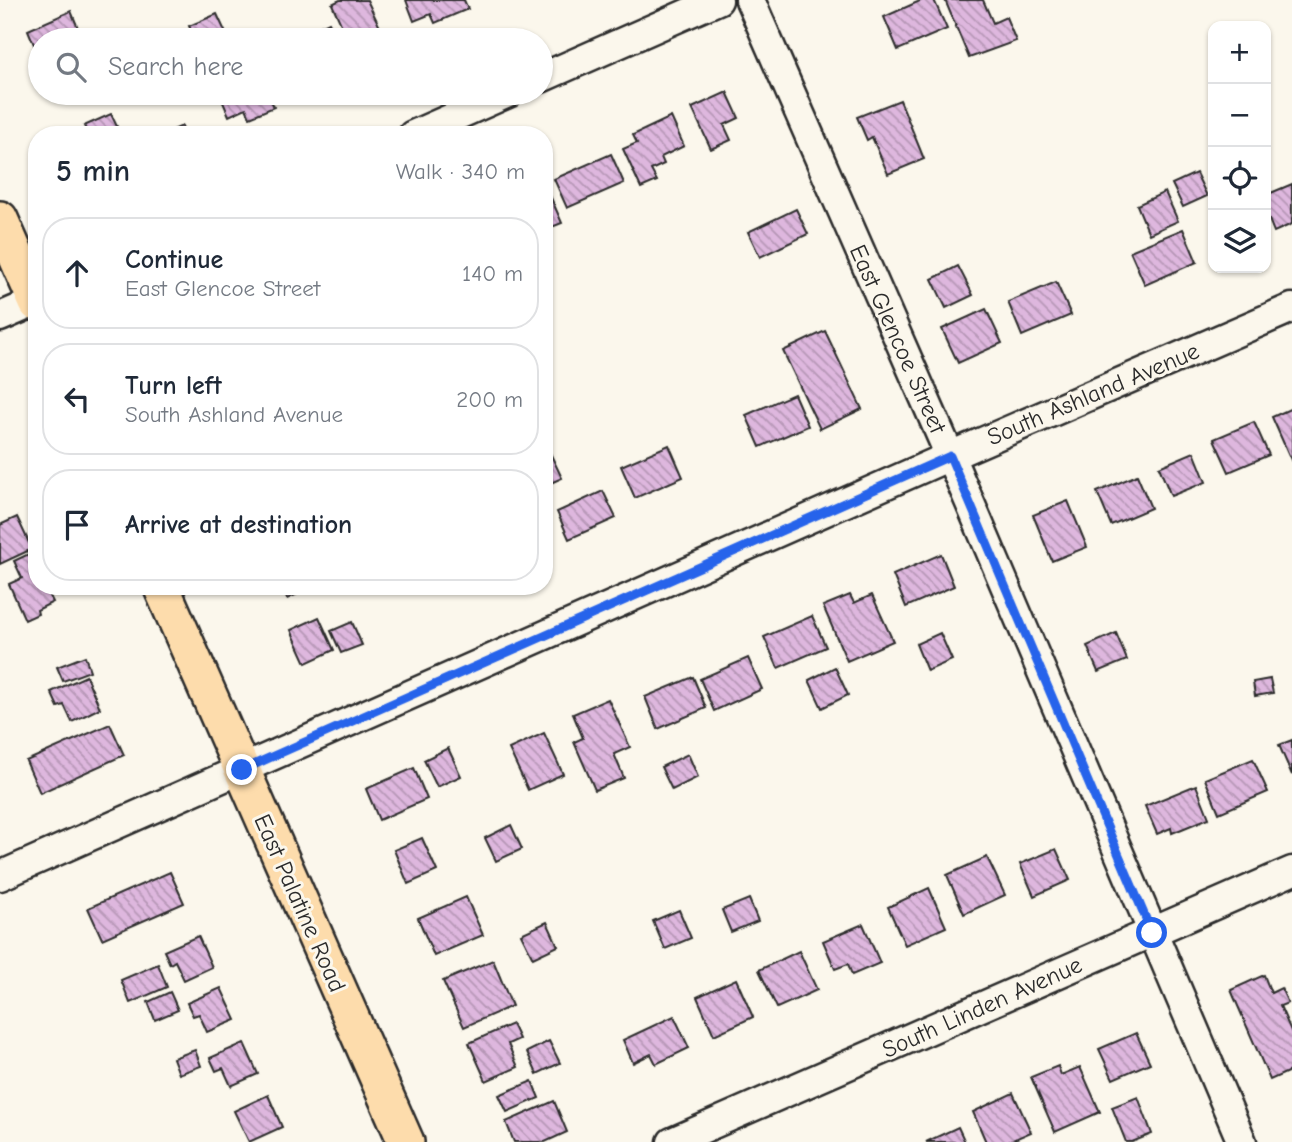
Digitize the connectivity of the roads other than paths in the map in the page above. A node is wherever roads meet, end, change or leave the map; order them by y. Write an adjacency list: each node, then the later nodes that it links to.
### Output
1 (718, 0): 3 (street)
2 (750, 0): 11 (street, East Glencoe Street)
3 (553, 73)
4 (481, 105): 5 (street)
5 (433, 126)
6 (0, 219): 7 (main road)
7 (28, 282)
8 (28, 306): 10 (street)
9 (1292, 308): 11 (street, South Ashland Avenue)
10 (0, 317)
11 (950, 456): 13 (street, South Ashland Avenue); 16 (street, East Glencoe Street)
12 (165, 595): 13 (main road, East Palatine Road)
13 (242, 770): 15 (street, South Ashland Avenue); 17 (main road, East Palatine Road)
14 (1292, 871): 16 (street, South Linden Avenue)
15 (0, 876)
16 (1152, 933): 18 (street, South Linden Avenue); 19 (street, East Glencoe Street)
17 (405, 1142)
18 (672, 1142)
19 (1242, 1142)

